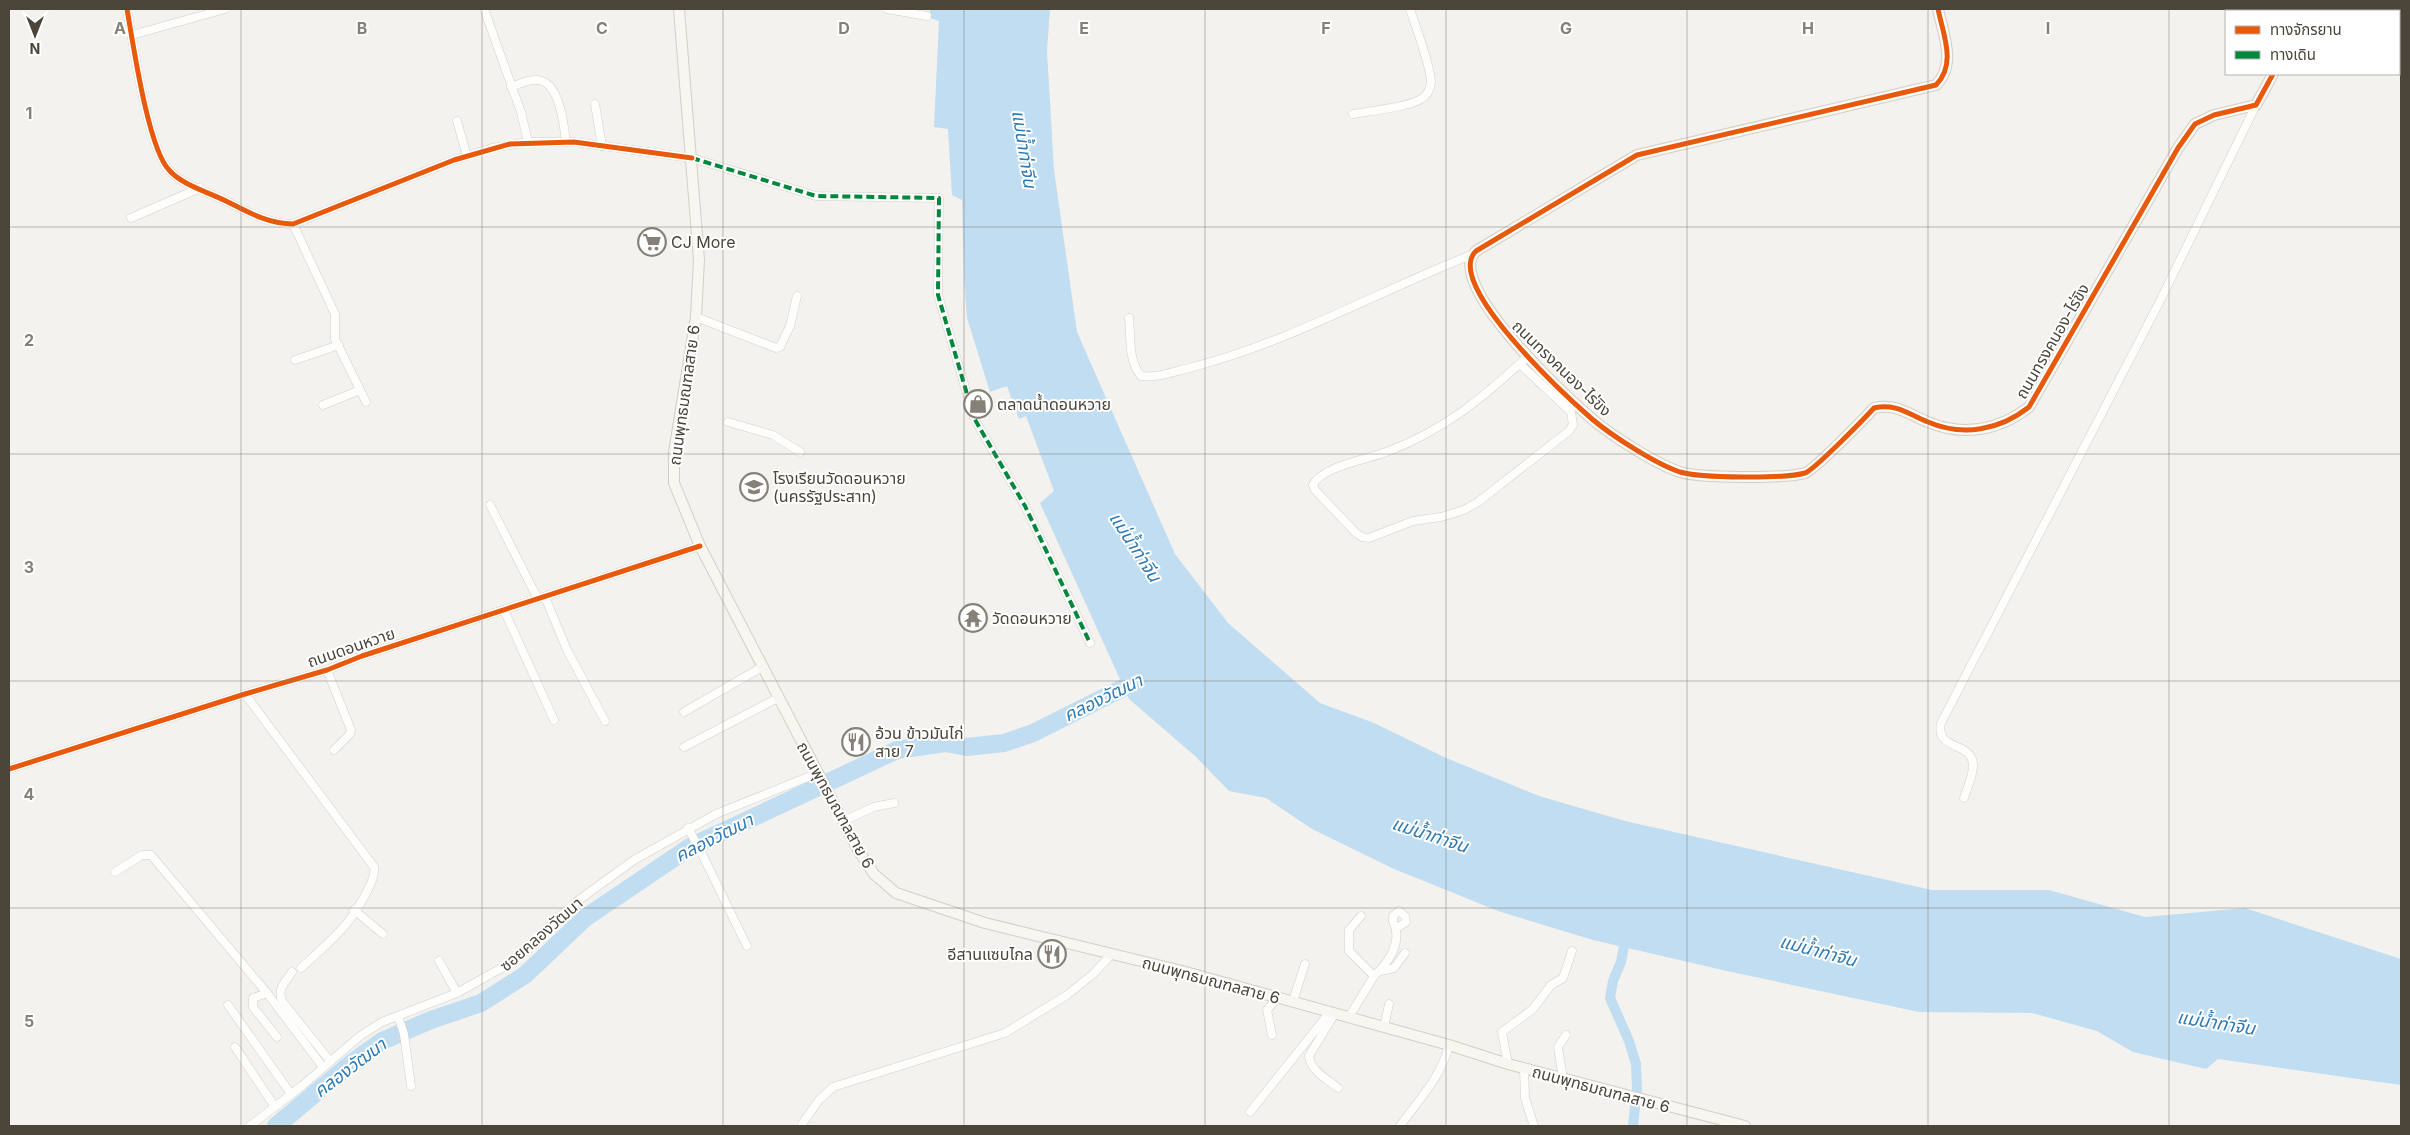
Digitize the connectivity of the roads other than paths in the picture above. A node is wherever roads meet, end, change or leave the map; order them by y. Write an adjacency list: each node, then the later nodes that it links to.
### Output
1 (127, 9): 11 (street)
2 (225, 9): 11 (street)
3 (484, 9): 13 (street)
4 (679, 9): 22 (main road, ถนนพุทธมณฑลสาย 6)
5 (887, 9): 8 (street)
6 (1410, 9): 16 (street)
7 (1938, 9): 26 (main road)
8 (896, 10): 9 (street)
9 (910, 11): 10 (street)
10 (927, 16)
11 (132, 35): 23 (street)
12 (2273, 75): 15 (main road)
13 (511, 87): 18 (street); 19 (street)
14 (595, 104): 20 (street)
15 (2256, 105): 31 (main road, ถนนทรงคนอง-ไร่ขิง); 55 (street)
16 (1354, 114)
17 (457, 121): 21 (street)
18 (528, 142): 19 (street); 21 (street)
19 (566, 142): 20 (street)
20 (602, 146): 22 (street)
21 (467, 156): 25 (street)
22 (692, 158): 28 (main road, ถนนพุทธมณฑลสาย 6); 43 (street)
23 (200, 188): 24 (street); 25 (street)
24 (131, 218)
25 (293, 224): 30 (street)
26 (1472, 255): 29 (street); 31 (main road, ถนนทรงคนอง-ไร่ขิง)
27 (797, 296): 28 (street)
28 (696, 317): 40 (main road, ถนนพุทธมณฑลสาย 6)
29 (1129, 318)
30 (339, 345): 32 (street); 34 (street)
31 (1528, 356): 33 (street)
32 (295, 360)
33 (1520, 364): 33 (street)
34 (360, 390): 35 (street); 36 (street)
35 (366, 402)
36 (323, 405)
37 (728, 422): 38 (street)
38 (800, 452)
39 (490, 505): 41 (street)
40 (700, 546): 41 (street, ถนนดอนหวาย); 44 (main road, ถนนพุทธมณฑลสาย 6)
41 (541, 598): 42 (street, ถนนดอนหวาย); 50 (street)
42 (504, 610): 45 (street, ถนนดอนหวาย); 49 (street)
43 (1090, 643)
44 (762, 667): 47 (main road, ถนนพุทธมณฑลสาย 6); 48 (street)
45 (327, 670): 46 (street, ถนนดอนหวาย); 52 (street)
46 (245, 694): 53 (street, ถนนดอนหวาย); 60 (street)
47 (778, 698): 51 (street); 54 (main road, ถนนพุทธมณฑลสาย 6)
48 (684, 712)
49 (554, 720)
50 (606, 720)
51 (684, 747)
52 (334, 750)
53 (9, 769)
54 (819, 777): 57 (main road, ถนนพุทธมณฑลสาย 6); 58 (street, ซอยคลองวัฒนา)
55 (1964, 798)
56 (894, 803): 57 (street)
57 (842, 821): 67 (main road, ถนนพุทธมณฑลสาย 6)
58 (688, 828): 64 (street); 74 (street, ซอยคลองวัฒนา)
59 (115, 872): 73 (street)
60 (354, 910): 63 (street); 70 (street)
61 (1361, 916): 72 (street)
62 (1397, 928): 72 (street)
63 (383, 934)
64 (747, 946)
65 (1572, 951): 89 (street)
66 (1405, 953): 72 (street)
67 (1112, 954): 75 (main road, ถนนพุทธมณฑลสาย 6); 98 (street)
68 (439, 961): 74 (street)
69 (1305, 964): 76 (street)
70 (301, 968)
71 (292, 972): 88 (street)
72 (1377, 973): 80 (street)
73 (267, 993): 85 (street); 90 (street)
74 (457, 993): 81 (street, ซอยคลองวัฒนา)
75 (1278, 997): 76 (main road, ถนนพุทธมณฑลสาย 6); 83 (street)
76 (1293, 1001): 79 (main road, ถนนพุทธมณฑลสาย 6)
77 (1389, 1004): 82 (street)
78 (228, 1005): 95 (street)
79 (1332, 1013): 80 (main road, ถนนพุทธมณฑลสาย 6); 94 (street); 97 (street)
80 (1349, 1017): 82 (main road, ถนนพุทธมณฑลสาย 6)
81 (399, 1018): 88 (street, ซอยคลองวัฒนา); 93 (street)
82 (1384, 1027): 86 (main road, ถนนพุทธมณฑลสาย 6)
83 (1272, 1035)
84 (1566, 1035): 92 (street)
85 (277, 1037)
86 (1449, 1045): 89 (main road, ถนนพุทธมณฑลสาย 6); 101 (street)
87 (235, 1047): 96 (street)
88 (330, 1061): 90 (street, ซอยคลองวัฒนา)
89 (1508, 1064): 91 (main road, ถนนพุทธมณฑลสาย 6)
90 (323, 1067): 95 (street, ซอยคลองวัฒนา)
91 (1524, 1068): 92 (main road, ถนนพุทธมณฑลสาย 6); 102 (street)
92 (1563, 1078): 99 (main road, ถนนพุทธมณฑลสาย 6)
93 (411, 1086)
94 (1338, 1088)
95 (292, 1094): 96 (street, ซอยคลองวัฒนา)
96 (275, 1107): 100 (street, ซอยคลองวัฒนา)
97 (1250, 1112)
98 (802, 1124)
99 (1728, 1124): 103 (main road, ถนนพุทธมณฑลสาย 6)
100 (250, 1126)
101 (1400, 1126)
102 (1534, 1126)
103 (1745, 1126)

